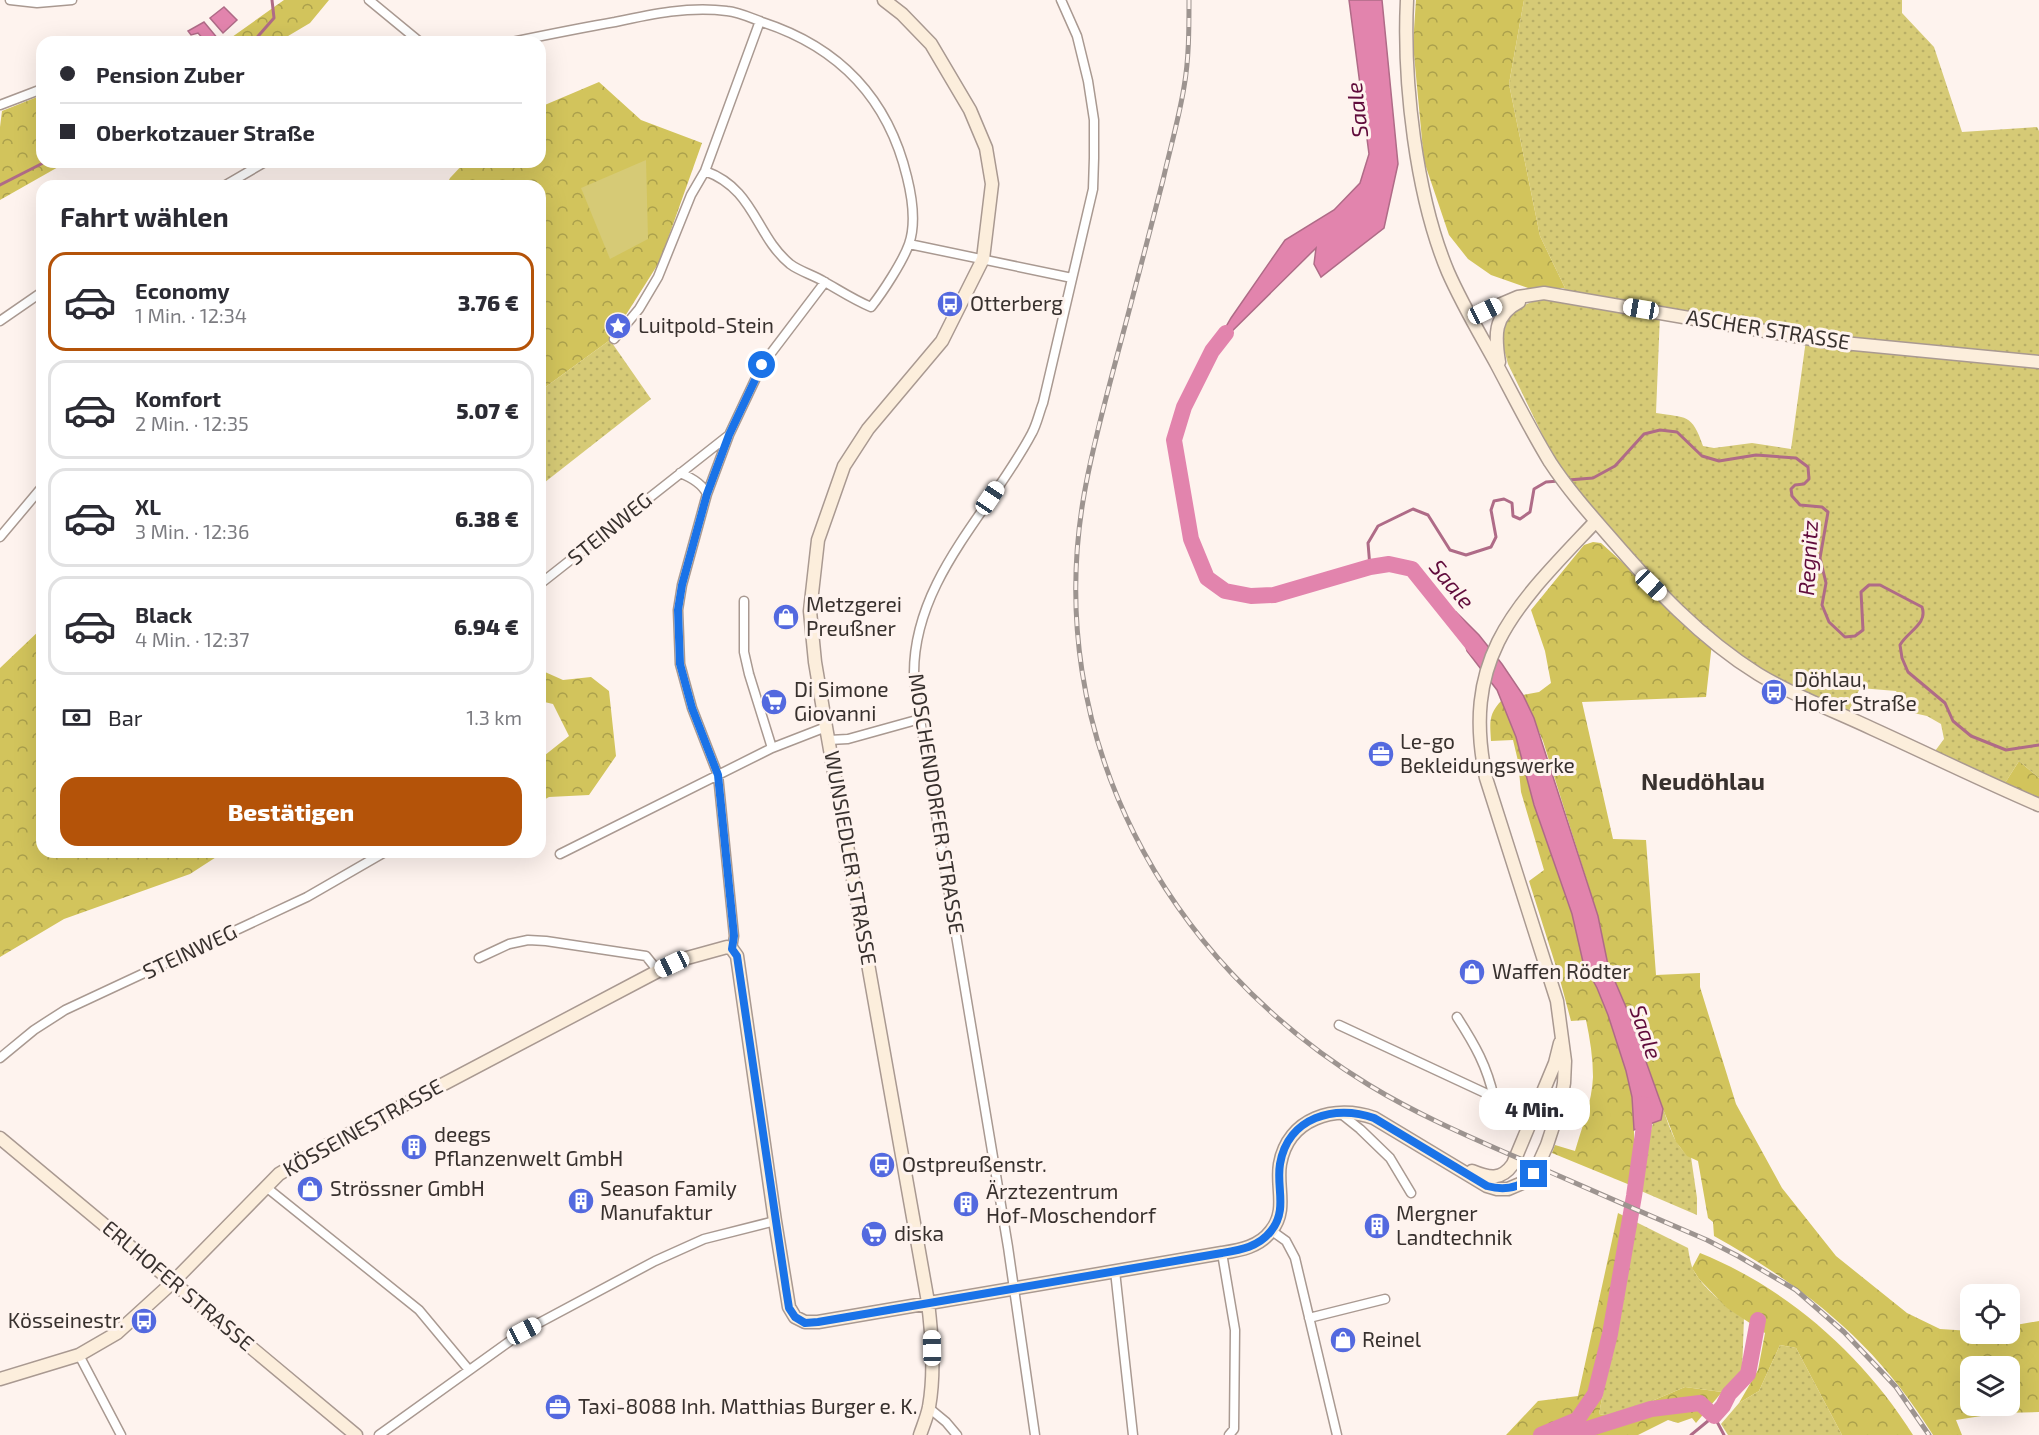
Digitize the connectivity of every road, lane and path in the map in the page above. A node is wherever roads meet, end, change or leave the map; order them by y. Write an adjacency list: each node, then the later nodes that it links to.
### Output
1 (10, 0): 2 (street)
2 (72, 0)
3 (369, 0): 8 (street)
4 (884, 0): 16 (street, WUNSIEDLER STRASSE)
5 (1061, 0): 17 (street, MOSCHENDORFER STRASSE)
6 (1407, 0): 21 (street)
7 (760, 21): 9 (street); 13 (street); 15 (street)
8 (413, 36)
9 (543, 36)
10 (36, 91): 11 (street)
11 (0, 105)
12 (255, 168): 14 (street)
13 (705, 171): 18 (street); 23 (street)
14 (234, 180)
15 (909, 244): 16 (street); 18 (street)
16 (983, 259): 17 (street); 35 (street, WUNSIEDLER STRASSE)
17 (1072, 278): 34 (street, MOSCHENDORFER STRASSE)
18 (825, 282): 26 (street)
19 (1544, 293): 21 (street, ASCHER STRASSE); 24 (street, ASCHER STRASSE); 25 (street)
20 (36, 296): 22 (street)
21 (1471, 317): 25 (street)
22 (0, 321)
23 (614, 339)
24 (2039, 362)
25 (1500, 372): 30 (street)
26 (729, 435): 27 (street, STEINWEG); 29 (street)
27 (680, 473): 29 (street); 32 (street, STEINWEG)
28 (36, 494): 31 (street)
29 (707, 494): 37 (street)
30 (1596, 521): 38 (street); 46 (street)
31 (0, 537)
32 (546, 580)
33 (744, 601): 36 (street)
34 (920, 719): 35 (street); 61 (street, MOSCHENDORFER STRASSE)
35 (828, 734): 36 (street); 63 (street, WUNSIEDLER STRASSE)
36 (772, 748): 37 (street)
37 (718, 775): 39 (street); 41 (street)
38 (2039, 805)
39 (560, 854)
40 (375, 858): 47 (street, STEINWEG)
41 (732, 949): 43 (street, KÖSSEINESTRASSE); 56 (street)
42 (479, 958): 43 (street)
43 (658, 971): 54 (street, KÖSSEINESTRASSE)
44 (1457, 1017): 48 (street)
45 (1339, 1025): 48 (street)
46 (1561, 1036): 50 (street); 51 (street)
47 (0, 1058)
48 (1494, 1098): 50 (street)
49 (1339, 1112): 53 (street); 55 (street); 57 (street)
50 (1534, 1115): 51 (street); 53 (street)
51 (1554, 1125): 53 (street)
52 (0, 1138): 60 (street, ERLHOFER STRASSE)
53 (1445, 1160)
54 (266, 1187): 60 (street, KÖSSEINESTRASSE); 66 (street)
55 (1411, 1193)
56 (774, 1221): 63 (street); 66 (street)
57 (1272, 1231): 58 (street); 64 (street)
58 (1222, 1253): 59 (street); 76 (street)
59 (1115, 1271): 61 (street); 75 (street)
60 (173, 1282): 65 (street, KÖSSEINESTRASSE); 70 (street, ERLHOFER STRASSE)
61 (1014, 1288): 63 (street); 74 (street, MOSCHENDORFER STRASSE)
62 (1385, 1299): 64 (street)
63 (928, 1302): 68 (street, WUNSIEDLER STRASSE)
64 (1309, 1318): 77 (street)
65 (79, 1355): 67 (street, KÖSSEINESTRASSE); 69 (street)
66 (470, 1370): 71 (street)
67 (0, 1378)
68 (929, 1408): 72 (street, WUNSIEDLER STRASSE); 73 (street)
69 (121, 1435)
70 (356, 1435)
71 (379, 1435)
72 (920, 1435)
73 (957, 1435)
74 (1035, 1435)
75 (1133, 1435)
76 (1229, 1435)
77 (1337, 1435)

